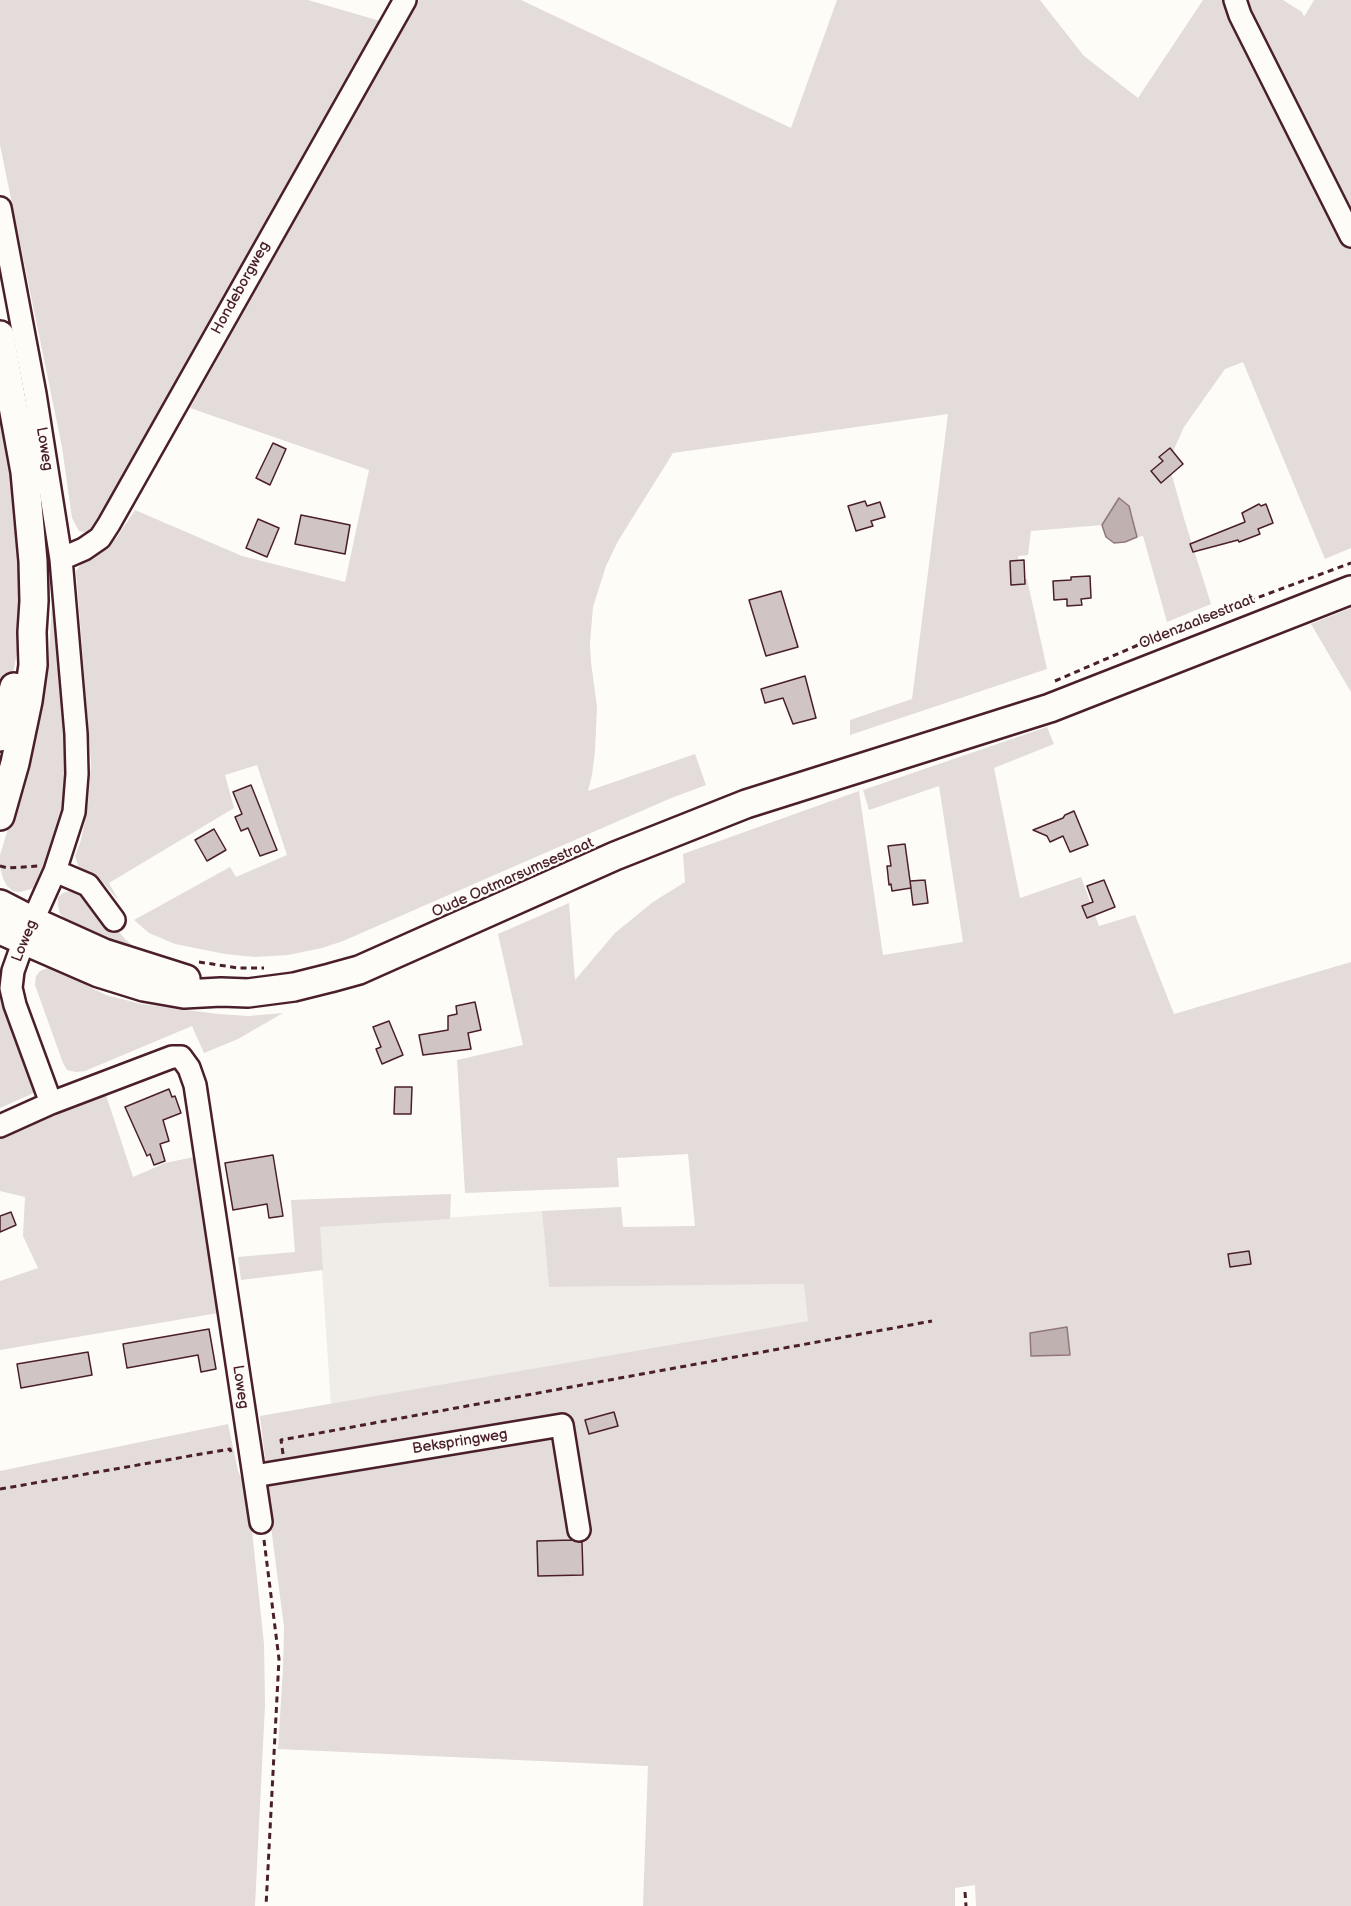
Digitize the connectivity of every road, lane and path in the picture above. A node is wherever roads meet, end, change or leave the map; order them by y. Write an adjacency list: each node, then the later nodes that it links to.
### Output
1 (405, 0): 6 (street, Hondeborgweg)
2 (1235, 0): 4 (street)
3 (0, 208): 6 (street, Loweg)
4 (1351, 236)
5 (0, 335): 9 (main road)
6 (61, 559): 15 (street, Loweg)
7 (1351, 562): 10 (path, Oldenzaalsestraat)
8 (1351, 590): 11 (main road, Oldenzaalsestraat)
9 (32, 632): 12 (main road); 13 (main road)
10 (1055, 681)
11 (1050, 708): 20 (main road, Oude Ootmarsumsestraat)
12 (0, 737)
13 (0, 816)
14 (0, 866): 15 (path)
15 (55, 871): 19 (street); 20 (street, Loweg)
16 (515, 875): 17 (path, Oude Ootmarsumsestraat)
17 (495, 884)
18 (0, 904): 20 (main road, Oude Ootmarsumsestraat)
19 (114, 920)
20 (19, 930): 23 (street, Loweg)
21 (196, 962): 22 (path)
22 (273, 968)
23 (51, 1103): 24 (street); 28 (street, Loweg)
24 (0, 1126)
25 (932, 1321): 26 (path)
26 (281, 1440)
27 (230, 1449): 29 (path)
28 (254, 1476): 30 (street, Loweg); 31 (street, Bekspringweg)
29 (0, 1489)
30 (261, 1522): 33 (path)
31 (579, 1530)
32 (965, 1892): 34 (path)
33 (266, 1906)
34 (966, 1906)

